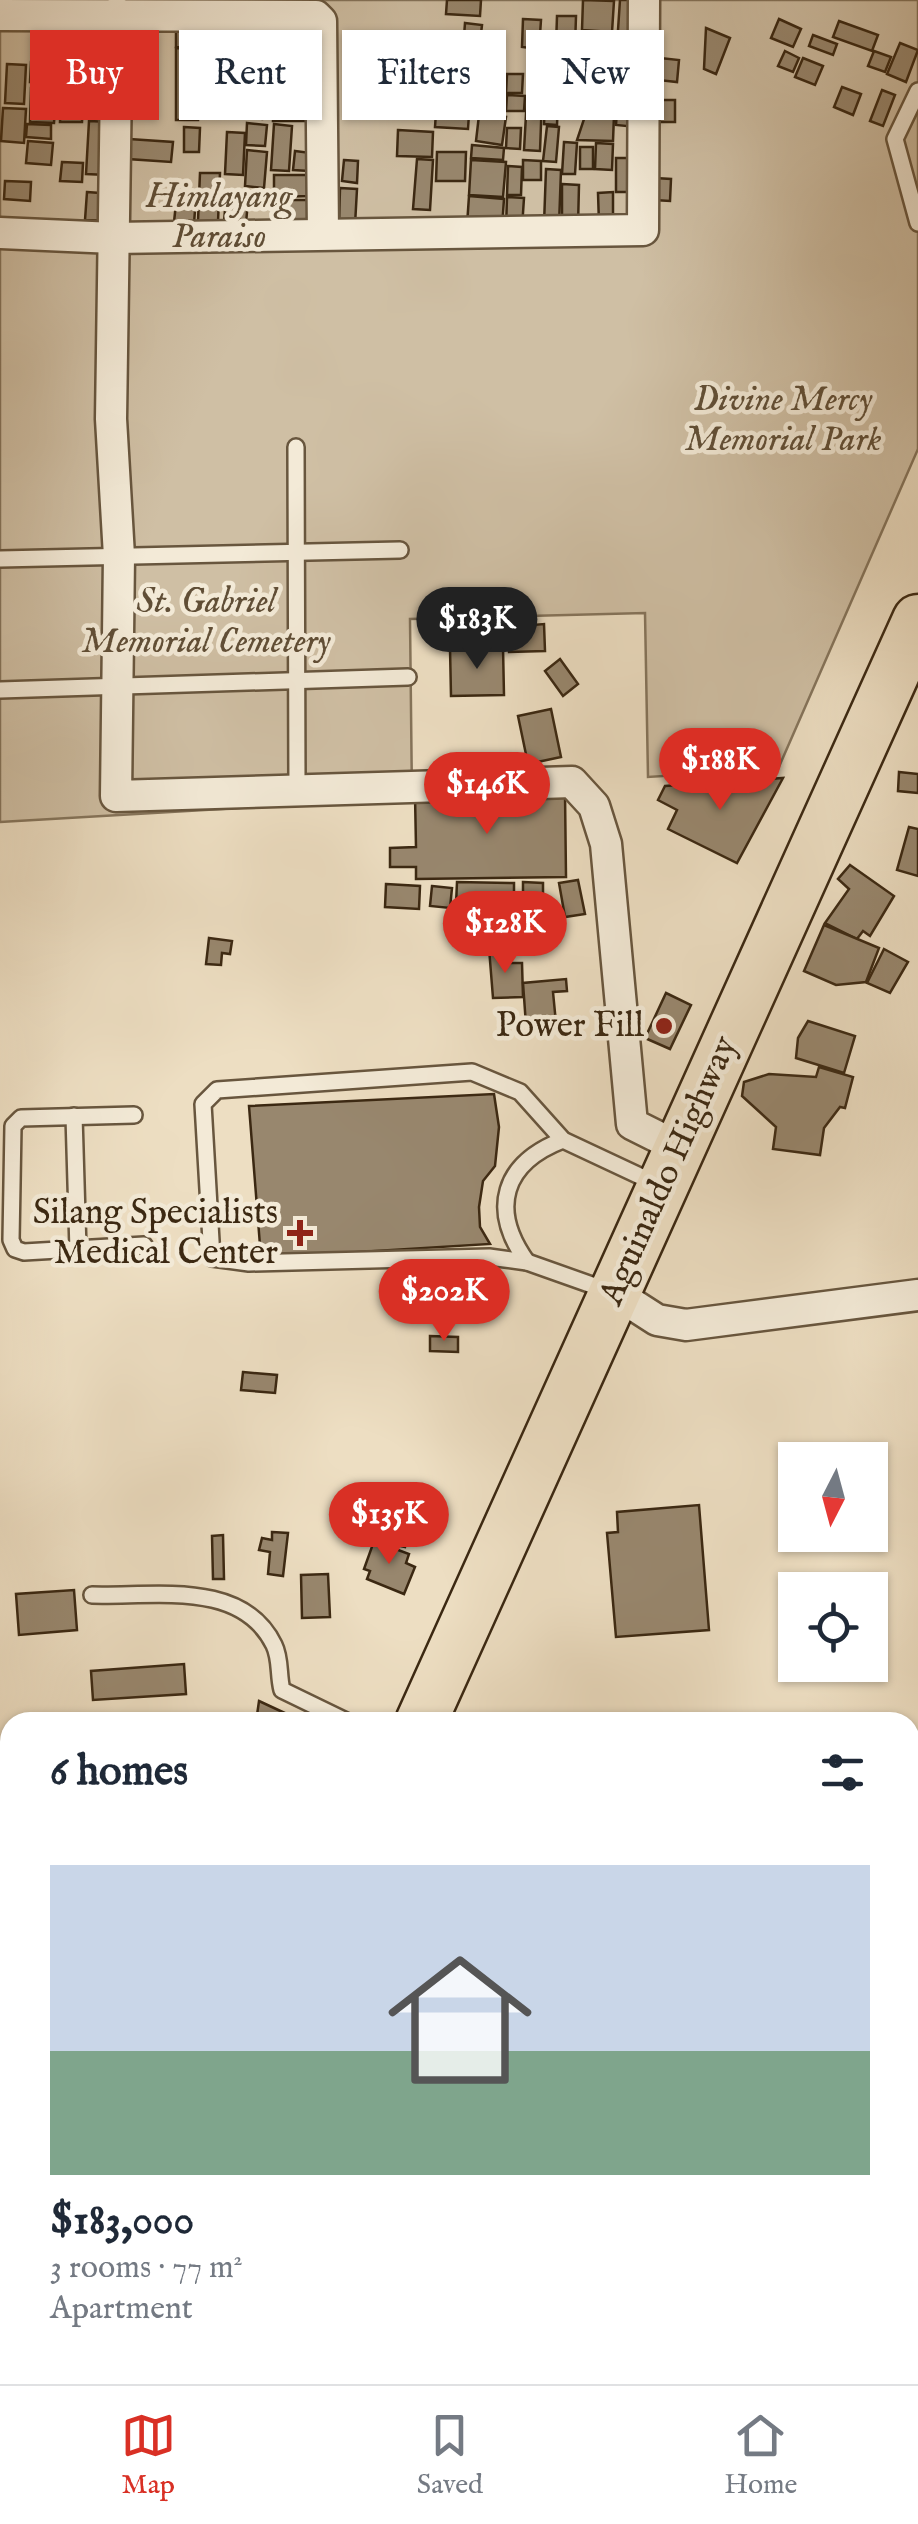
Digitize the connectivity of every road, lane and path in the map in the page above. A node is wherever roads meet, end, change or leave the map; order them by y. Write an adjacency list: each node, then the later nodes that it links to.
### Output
1 (644, 0): 7 (street)
2 (117, 13): 3 (street); 7 (street); 8 (street)
3 (0, 15)
4 (918, 92): 5 (lane)
5 (918, 224)
6 (0, 232): 8 (street)
7 (323, 234): 8 (street)
8 (114, 238): 12 (street)
9 (296, 447): 11 (lane)
10 (400, 550): 11 (lane)
11 (296, 552): 12 (lane); 16 (lane)
12 (119, 556): 13 (lane); 17 (street)
13 (0, 559)
14 (918, 620): 23 (main road, Aguinaldo Highway)
15 (408, 676): 16 (lane)
16 (297, 680): 17 (lane); 19 (lane)
17 (117, 686): 18 (lane); 19 (street)
18 (0, 690)
19 (297, 790): 23 (street)
20 (134, 1115): 21 (lane)
21 (74, 1116): 25 (lane); 25 (lane)
22 (563, 1140): 23 (lane); 26 (lane); 26 (lane)
23 (671, 1167): 27 (main road, Aguinaldo Highway)
24 (144, 1245): 25 (lane)
25 (78, 1250)
26 (527, 1262): 27 (lane)
27 (615, 1293): 28 (street); 31 (main road, Aguinaldo Highway)
28 (918, 1295)
29 (92, 1594): 30 (lane)
30 (327, 1712)
31 (426, 1712)

